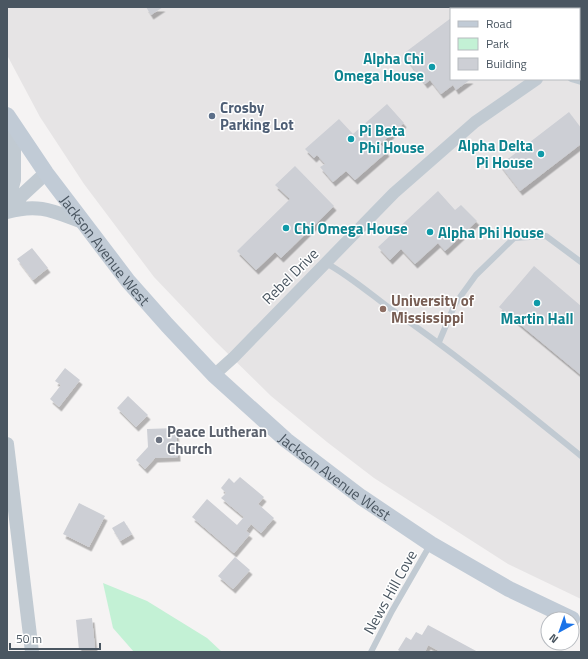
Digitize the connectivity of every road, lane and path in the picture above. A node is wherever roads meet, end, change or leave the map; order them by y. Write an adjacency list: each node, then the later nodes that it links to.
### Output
1 (536, 80): 8 (street, Rebel Drive)
2 (11, 121): 3 (main road, Jackson Avenue West); 4 (street)
3 (46, 173): 5 (street); 6 (main road, Jackson Avenue West)
4 (7, 205)
5 (7, 211): 6 (street)
6 (83, 222): 10 (main road, Jackson Avenue West)
7 (581, 262): 9 (lane)
8 (326, 263): 9 (lane); 10 (street, Rebel Drive)
9 (439, 342): 12 (lane)
10 (214, 375): 13 (main road, Jackson Avenue West)
11 (7, 452): 15 (street)
12 (581, 456)
13 (431, 544): 14 (main road, Jackson Avenue West); 16 (lane, News Hill Cove)
14 (555, 611)
15 (32, 652)
16 (371, 652)

